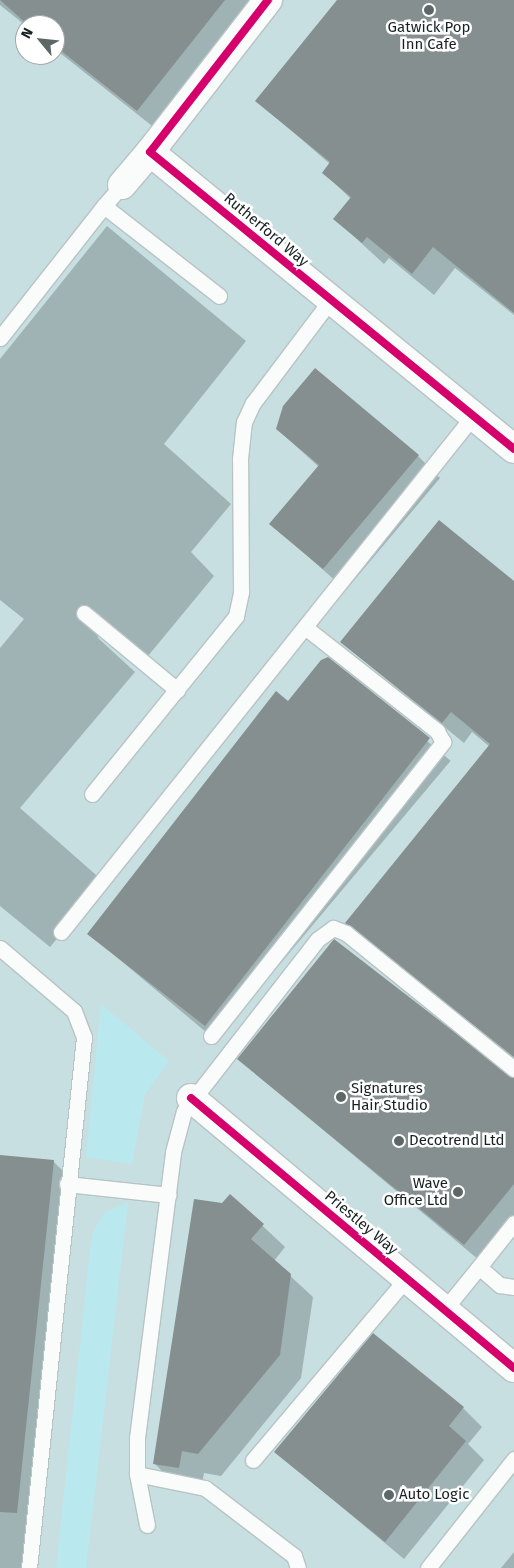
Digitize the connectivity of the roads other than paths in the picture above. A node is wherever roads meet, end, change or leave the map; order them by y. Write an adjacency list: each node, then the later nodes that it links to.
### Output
1 (268, 0): 2 (street)
2 (150, 152): 3 (street); 6 (street, Rutherford Way)
3 (122, 185): 4 (lane)
4 (104, 206): 5 (lane); 7 (lane)
5 (219, 296)
6 (330, 301): 8 (street, Rutherford Way); 12 (lane)
7 (0, 338)
8 (473, 416): 9 (street, Rutherford Way); 11 (lane)
9 (514, 449)
10 (84, 613): 12 (lane)
11 (305, 627): 14 (lane); 16 (lane)
12 (177, 690): 13 (lane)
13 (92, 794)
14 (61, 932)
15 (0, 948): 19 (lane)
16 (211, 1036)
17 (514, 1069): 18 (lane)
18 (191, 1098): 20 (lane); 23 (street, Priestley Way)
19 (67, 1184): 20 (lane); 31 (lane)
20 (168, 1194): 29 (lane)
21 (514, 1223): 22 (lane)
22 (479, 1267): 24 (lane); 25 (lane)
23 (406, 1279): 25 (street, Priestley Way); 28 (lane)
24 (514, 1287)
25 (444, 1310): 26 (street, Priestley Way)
26 (514, 1368)
27 (514, 1459): 33 (lane)
28 (253, 1460)
29 (137, 1474): 30 (lane); 32 (lane)
30 (147, 1525)
31 (29, 1568)
32 (298, 1568)
33 (428, 1568)

